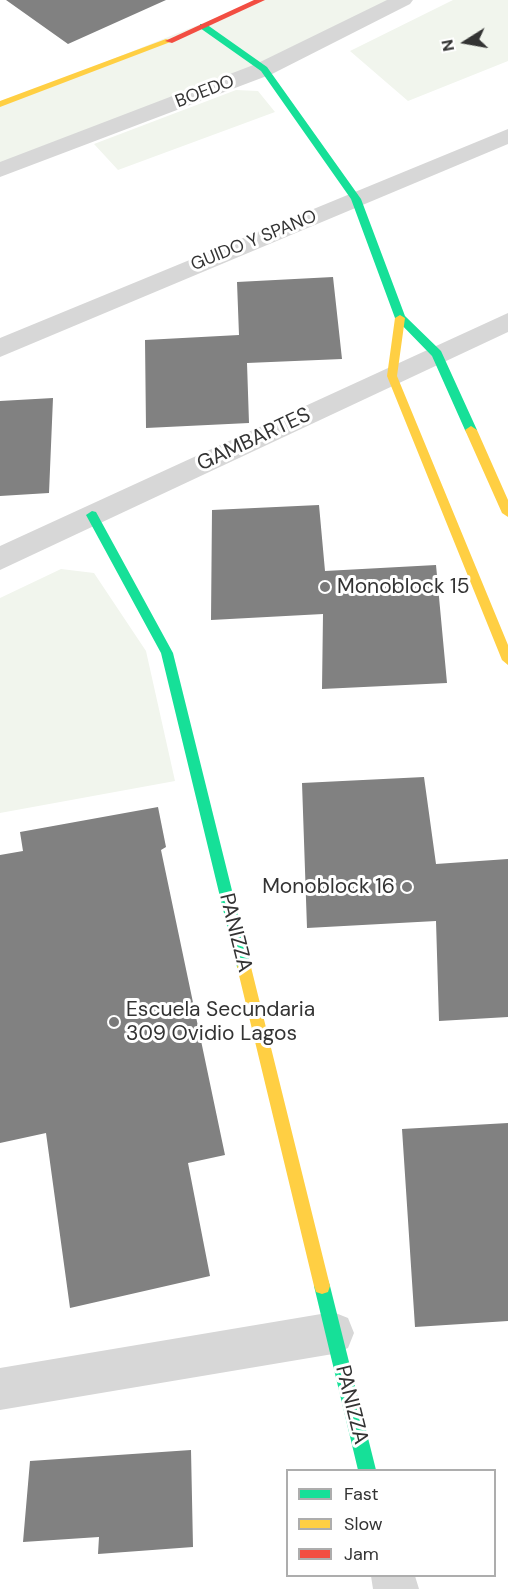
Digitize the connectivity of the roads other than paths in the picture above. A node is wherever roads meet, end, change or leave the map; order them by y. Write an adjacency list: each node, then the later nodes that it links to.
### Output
1 (261, 0): 3 (street)
2 (403, 0): 4 (street, BOEDO)
3 (203, 26): 4 (street); 5 (street)
4 (264, 69): 7 (street, BOEDO); 8 (street)
5 (0, 104)
6 (508, 136): 8 (street, GUIDO Y SPANO)
7 (0, 170)
8 (356, 199): 9 (street); 11 (street, GUIDO Y SPANO)
9 (400, 318): 12 (street); 13 (street)
10 (508, 322): 12 (street, GAMBARTES)
11 (0, 348)
12 (437, 354): 13 (street, GAMBARTES); 14 (street)
13 (392, 376): 15 (street, GAMBARTES); 17 (street)
14 (508, 513)
15 (92, 515): 16 (street, GAMBARTES); 18 (street, PANIZZA)
16 (0, 559)
17 (508, 660)
18 (333, 1333): 19 (street); 20 (street, PANIZZA)
19 (0, 1389)
20 (367, 1469)

